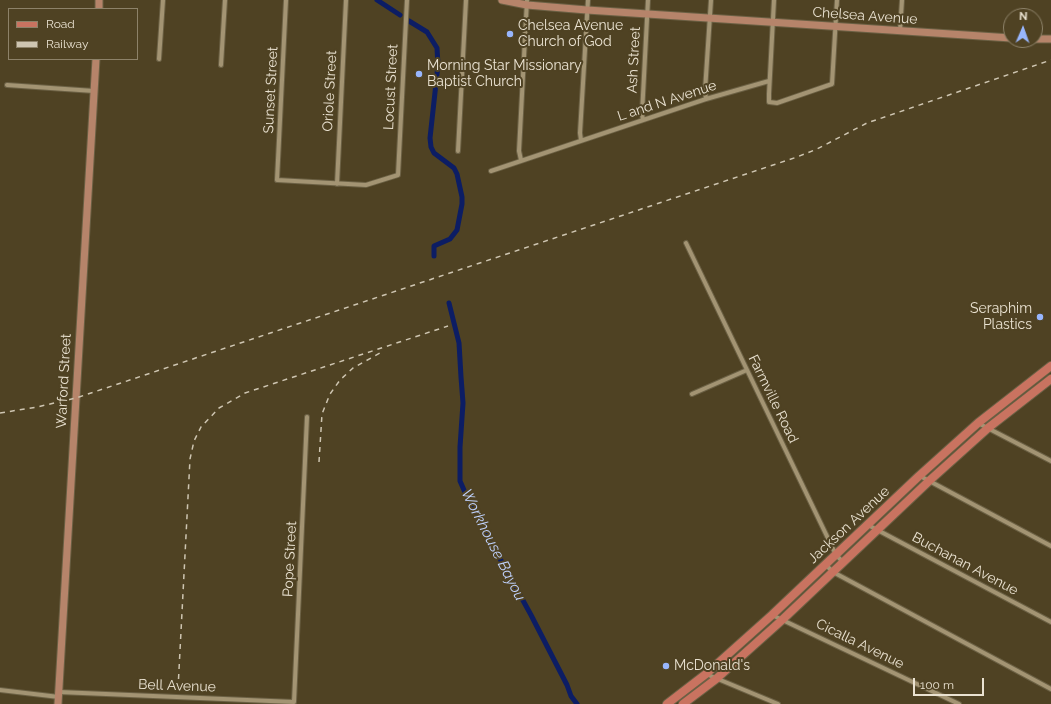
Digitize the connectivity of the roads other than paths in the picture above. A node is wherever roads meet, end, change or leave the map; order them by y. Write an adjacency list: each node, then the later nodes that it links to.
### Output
1 (163, 0): 22 (street)
2 (226, 0): 24 (street)
3 (286, 0): 34 (street, Sunset Street)
4 (346, 0): 34 (street, Oriole Street)
5 (407, 0): 34 (street, Locust Street)
6 (466, 0): 31 (street)
7 (502, 0): 14 (main road, Chelsea Avenue)
8 (588, 0): 15 (street)
9 (648, 0): 16 (street, Ash Street)
10 (711, 0): 17 (street)
11 (774, 0): 18 (street)
12 (837, 0): 19 (street)
13 (902, 0): 20 (street)
14 (527, 2): 15 (main road, Chelsea Avenue); 32 (street)
15 (587, 10): 16 (main road, Chelsea Avenue); 30 (street)
16 (647, 14): 17 (main road, Chelsea Avenue); 29 (street, Ash Street)
17 (709, 19): 18 (main road, Chelsea Avenue); 28 (street)
18 (772, 23): 19 (main road, Chelsea Avenue); 25 (street)
19 (835, 27): 20 (main road, Chelsea Avenue); 25 (street)
20 (900, 31): 21 (main road, Chelsea Avenue)
21 (1003, 37)
22 (159, 59)
23 (96, 60): 27 (main road, Warford Street)
24 (221, 65)
25 (769, 81): 28 (street, L and N Avenue)
26 (7, 85): 27 (street)
27 (94, 91): 61 (main road, Warford Street)
28 (706, 99): 29 (street, L and N Avenue)
29 (643, 120): 30 (street, L and N Avenue)
30 (581, 140): 32 (street, L and N Avenue)
31 (458, 151)
32 (521, 160): 33 (street, L and N Avenue)
33 (491, 171)
34 (337, 184)
35 (686, 243): 37 (street, Farmville Road)
36 (1051, 366): 38 (main road, Jackson Avenue)
37 (747, 370): 40 (street); 50 (street, Farmville Road)
38 (1047, 374): 42 (main road, Jackson Avenue)
39 (1051, 379): 43 (main road, Jackson Avenue)
40 (692, 394)
41 (307, 417): 62 (street, Pope Street)
42 (978, 423): 43 (street); 45 (main road, Jackson Avenue)
43 (988, 428): 44 (street); 46 (main road, Jackson Avenue)
44 (1051, 461)
45 (919, 476): 46 (street); 47 (main road, Jackson Avenue)
46 (929, 481): 48 (main road, Jackson Avenue); 49 (street)
47 (868, 525): 48 (street, Buchanan Avenue); 50 (main road, Jackson Avenue)
48 (878, 530): 51 (main road, Jackson Avenue); 56 (street, Buchanan Avenue)
49 (1051, 546)
50 (836, 555): 51 (street, Farmville Road); 52 (main road, Jackson Avenue)
51 (843, 562): 53 (main road, Jackson Avenue)
52 (826, 565): 53 (street); 54 (main road, Jackson Avenue)
53 (833, 572): 55 (main road, Jackson Avenue); 59 (street)
54 (772, 615): 55 (street, Cicalla Avenue); 57 (main road, Jackson Avenue)
55 (782, 620): 58 (main road, Jackson Avenue); 66 (street, Cicalla Avenue)
56 (1051, 622)
57 (706, 674): 58 (street); 63 (main road, Jackson Avenue)
58 (716, 679): 64 (main road, Jackson Avenue); 65 (street)
59 (1051, 689)
60 (0, 690): 61 (street, Bell Avenue)
61 (59, 698): 62 (street, Bell Avenue)
62 (294, 702)
63 (667, 704)
64 (683, 704)
65 (778, 704)
66 (959, 704)

